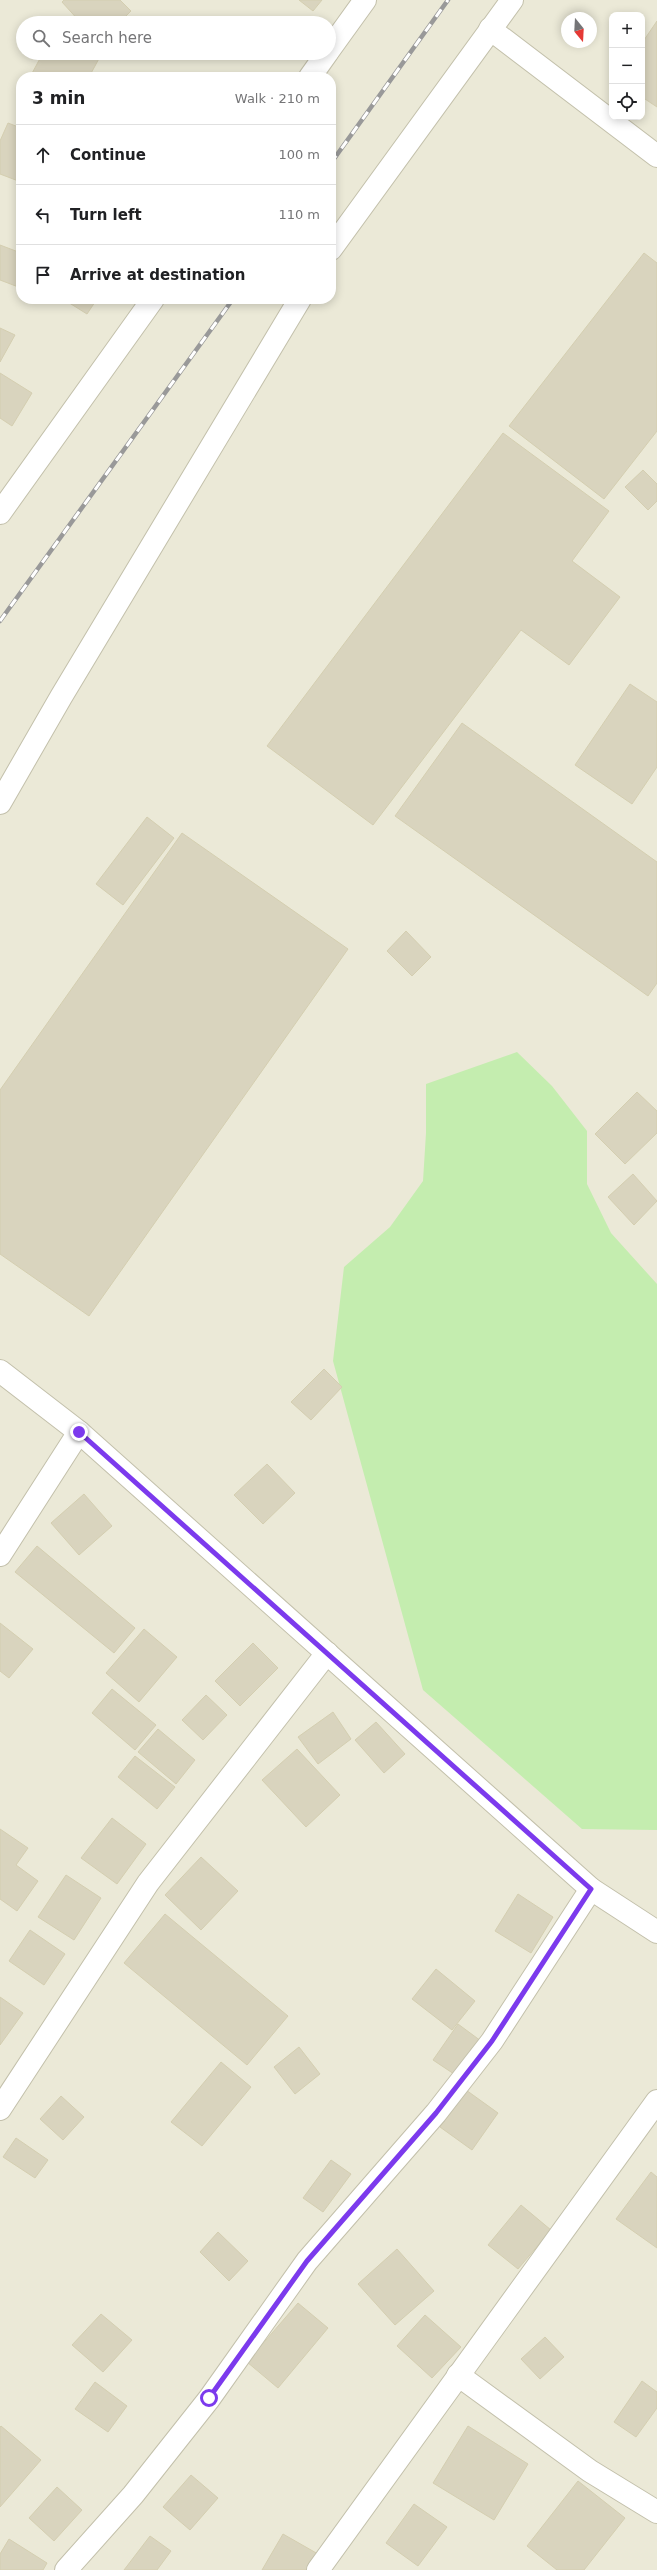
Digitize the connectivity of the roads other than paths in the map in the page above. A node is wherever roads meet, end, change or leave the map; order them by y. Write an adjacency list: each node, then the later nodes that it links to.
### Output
1 (365, 0): 4 (street)
2 (512, 0): 3 (street)
3 (490, 29): 7 (street); 8 (street)
4 (336, 40)
5 (322, 60): 6 (street)
6 (314, 72)
7 (657, 156)
8 (336, 242)
9 (149, 304): 11 (street)
10 (297, 304): 12 (street)
11 (0, 513)
12 (0, 803)
13 (0, 1371): 14 (street)
14 (79, 1432): 15 (street); 16 (street)
15 (0, 1555)
16 (327, 1653): 17 (street); 20 (street)
17 (591, 1889): 18 (street); 23 (street)
18 (657, 1932)
19 (657, 2101): 21 (street)
20 (0, 2109)
21 (458, 2375): 22 (street); 24 (street)
22 (657, 2512)
23 (66, 2570)
24 (318, 2570)

